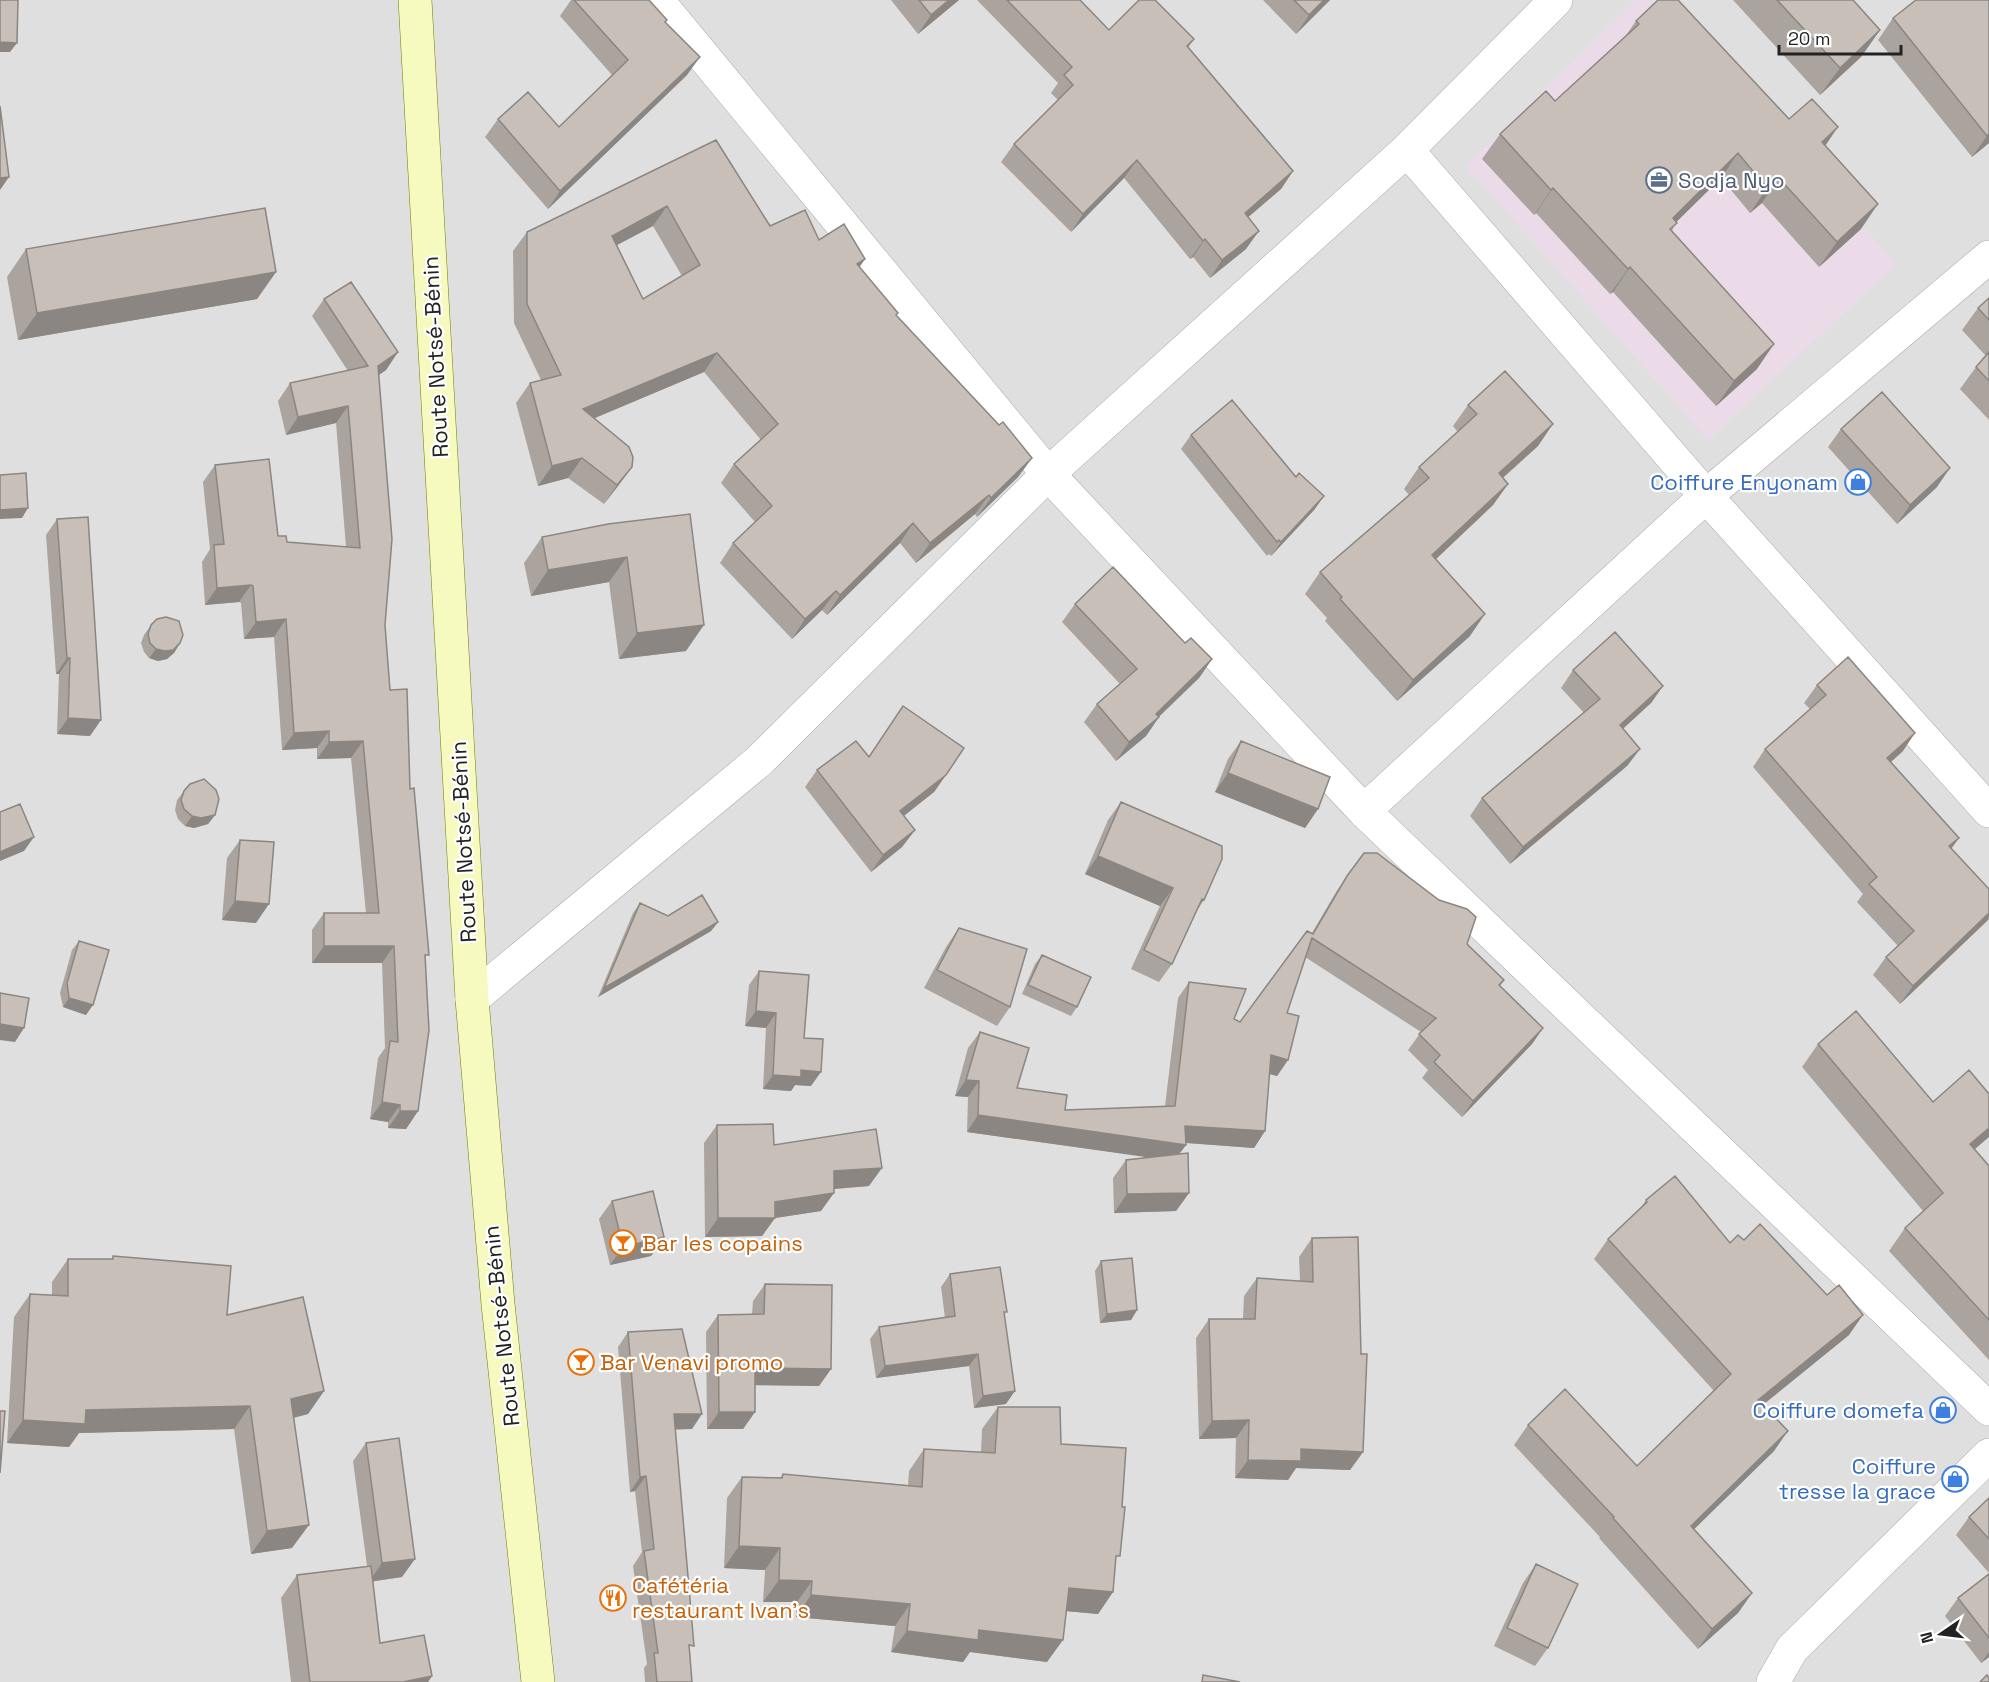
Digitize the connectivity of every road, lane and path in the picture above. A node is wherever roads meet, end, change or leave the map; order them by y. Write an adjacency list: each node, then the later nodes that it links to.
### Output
1 (415, 0): 10 (main road, Route Notsé-Bénin)
2 (657, 0): 6 (street)
3 (1539, 5): 4 (street)
4 (1407, 150): 6 (street); 7 (street)
5 (1989, 257): 7 (street)
6 (1048, 474): 8 (street); 10 (street)
7 (1706, 496): 8 (street); 9 (street)
8 (1364, 811): 11 (street)
9 (1989, 811)
10 (472, 999): 13 (main road, Route Notsé-Bénin)
11 (1989, 1409)
12 (1989, 1455): 14 (street)
13 (538, 1682)
14 (1773, 1682)

